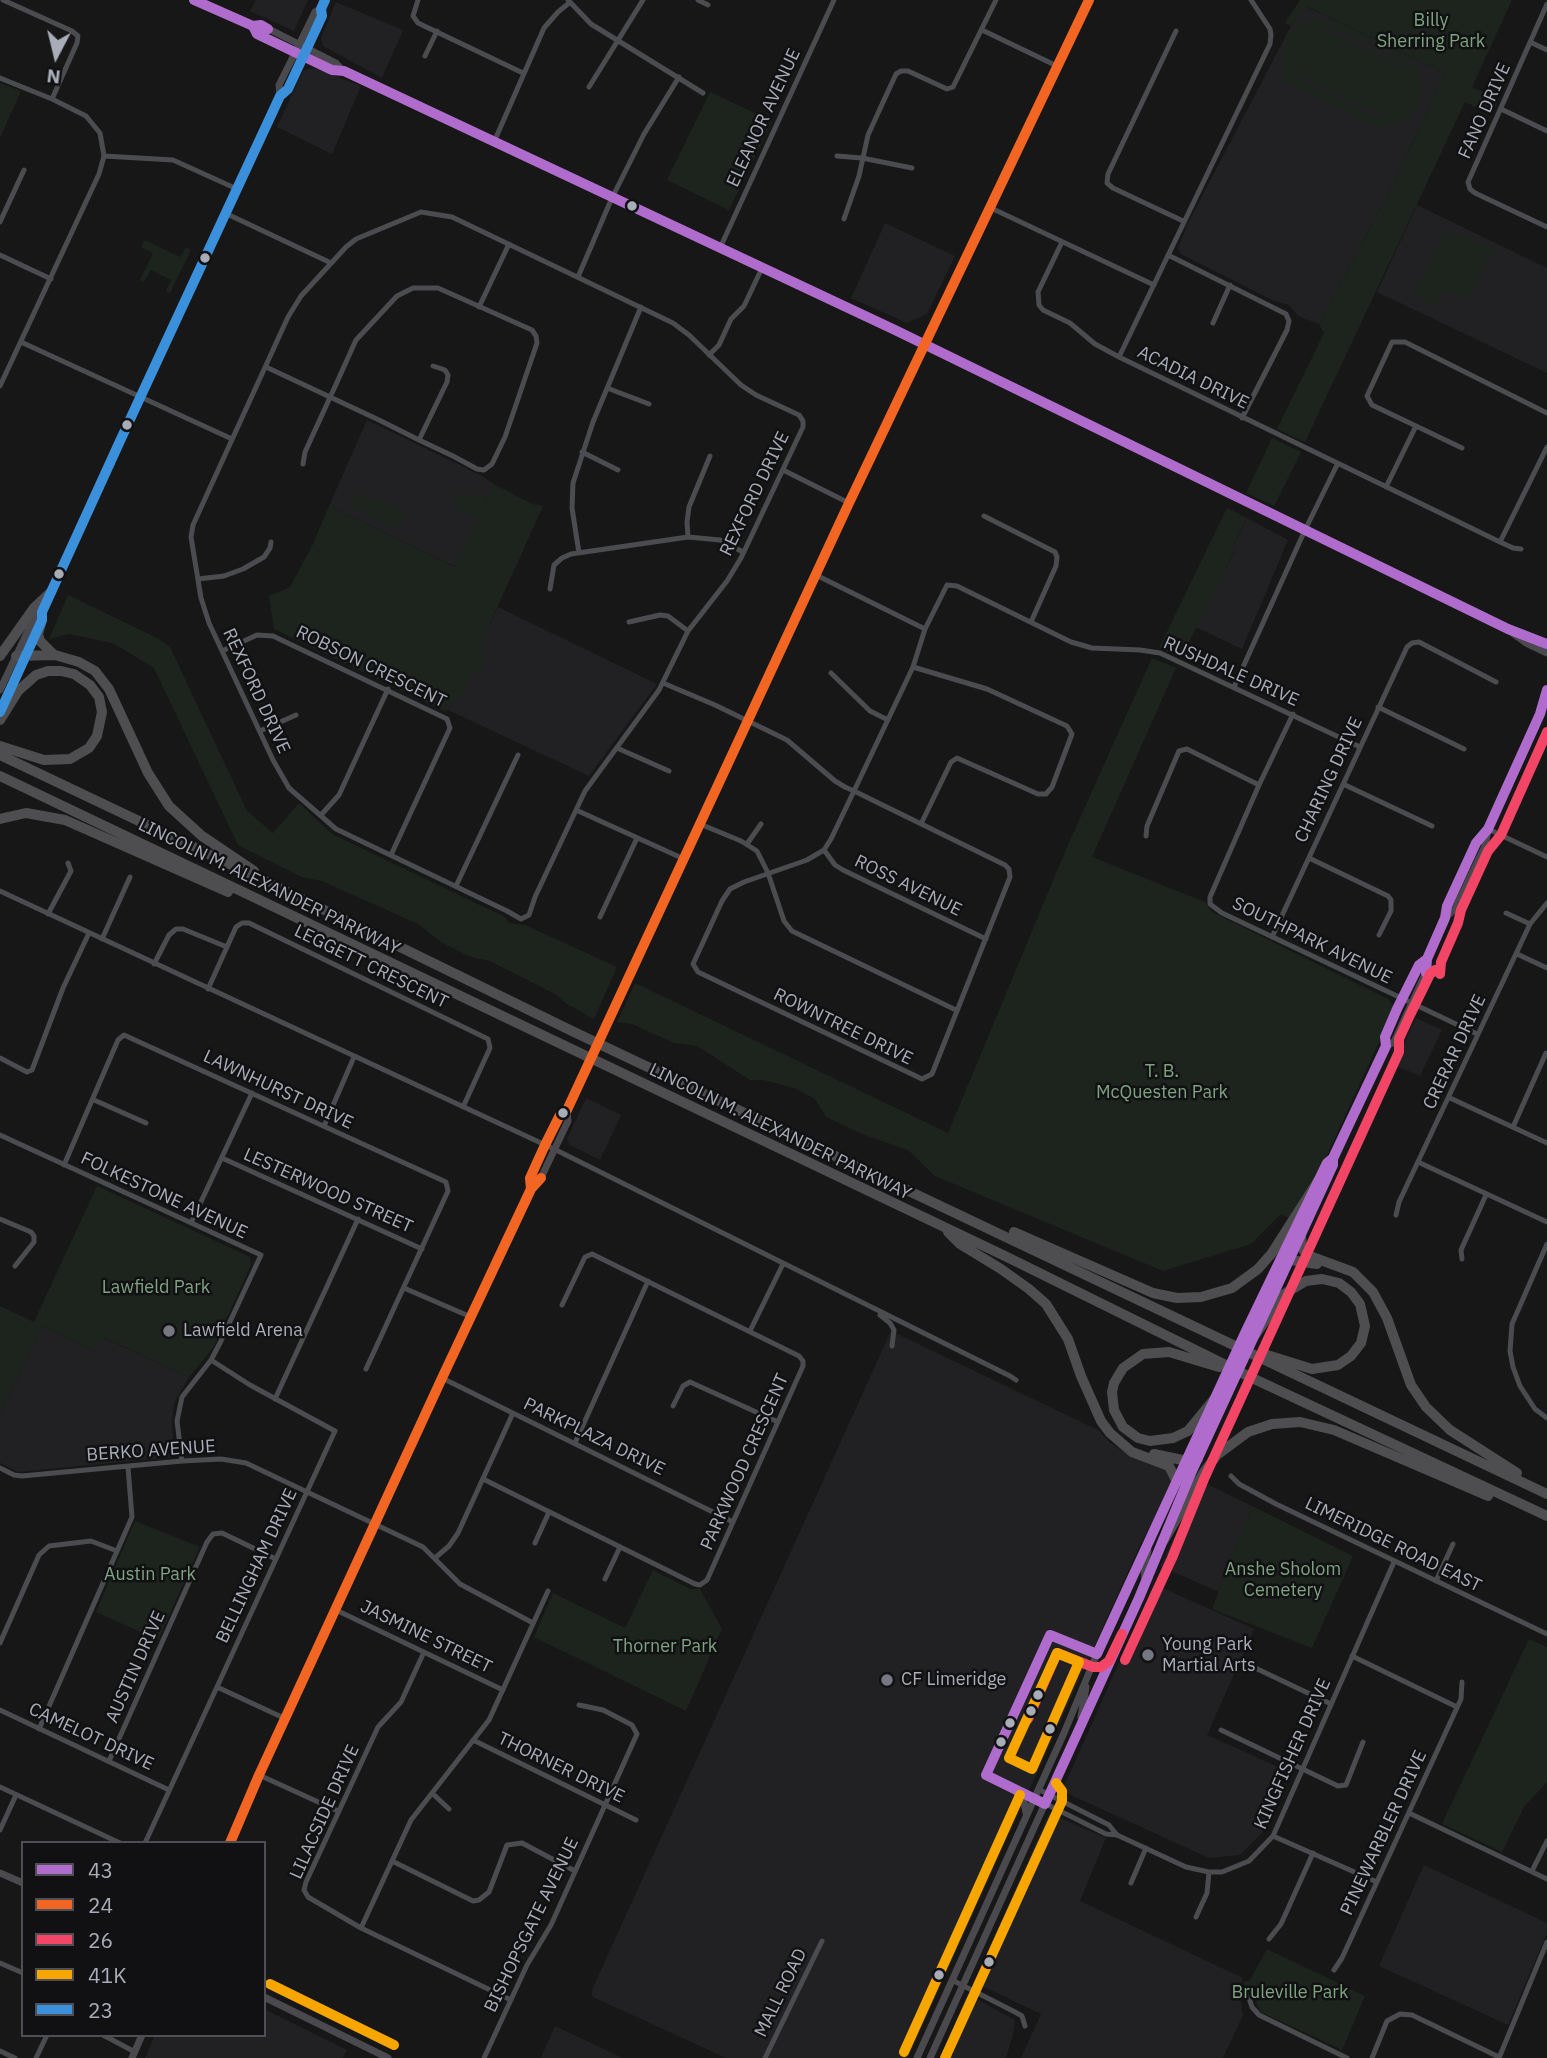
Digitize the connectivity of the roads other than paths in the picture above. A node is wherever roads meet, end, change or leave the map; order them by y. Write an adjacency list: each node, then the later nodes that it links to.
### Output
1 (3, 0): 31 (street)
2 (194, 0): 14 (main road)
3 (325, 0): 20 (main road)
4 (418, 0): 16 (street)
5 (643, 0): 18 (street)
6 (698, 0): 13 (street)
7 (834, 0): 50 (street, ELEANOR AVENUE)
8 (996, 0): 15 (street)
9 (1089, 0): 24 (main road)
10 (1251, 0): 45 (street, ACADIA DRIVE)
11 (569, 2): 18 (street); 26 (street)
12 (1547, 4): 19 (street, FANO DRIVE)
13 (708, 5)
14 (253, 26): 20 (main road); 22 (main road)
15 (982, 30): 24 (street); 37 (street)
16 (437, 31): 23 (street); 26 (street)
17 (1176, 32): 45 (street)
18 (617, 41): 27 (street); 29 (street)
19 (1530, 42): 21 (street); 32 (street, FANO DRIVE)
20 (303, 46): 22 (main road); 25 (main road)
21 (1547, 50)
22 (299, 54): 25 (main road); 40 (main road)
23 (425, 55)
24 (1057, 66): 42 (main road)
25 (344, 71): 34 (main road)
26 (523, 74): 34 (street)
27 (678, 77): 30 (street); 41 (street)
28 (0, 78): 31 (street)
29 (589, 87)
30 (703, 93)
31 (52, 99): 35 (street)
32 (1501, 109): 33 (street); 47 (street, FANO DRIVE)
33 (1547, 131)
34 (494, 142): 41 (main road)
35 (104, 156): 40 (street); 56 (street)
36 (837, 156): 37 (street)
37 (862, 158): 38 (street); 44 (street)
38 (912, 168)
39 (24, 170): 46 (street)
40 (237, 189): 43 (main road)
41 (612, 198): 50 (main road); 55 (street)
42 (991, 208): 48 (street); 63 (main road)
43 (225, 213): 53 (street); 70 (main road)
44 (844, 219)
45 (1183, 221): 52 (street, ACADIA DRIVE)
46 (0, 222)
47 (1547, 227)
48 (1062, 242): 57 (street); 65 (street)
49 (509, 244): 53 (street, REXFORD DRIVE); 55 (street, REXFORD DRIVE); 59 (street)
50 (720, 248): 54 (main road)
51 (0, 255): 56 (street)
52 (1168, 255): 57 (street, ACADIA DRIVE); 58 (street)
53 (331, 263): 66 (street, REXFORD DRIVE)
54 (762, 268): 63 (main road); 64 (street)
55 (578, 277): 60 (street, REXFORD DRIVE)
56 (51, 279): 62 (street)
57 (1154, 285): 65 (street, ACADIA DRIVE)
58 (1230, 285): 61 (street); 74 (street)
59 (479, 307): 71 (street); 77 (street)
60 (641, 307): 64 (street, REXFORD DRIVE); 69 (street)
61 (1213, 323)
62 (21, 342): 68 (street); 70 (street)
63 (924, 344): 88 (main road); 90 (main road)
64 (709, 355): 86 (street, REXFORD DRIVE)
65 (1119, 357): 74 (street, ACADIA DRIVE)
66 (266, 366): 71 (street); 76 (street, REXFORD DRIVE)
67 (433, 366): 77 (street)
68 (0, 386)
69 (607, 388): 72 (street); 80 (street)
70 (141, 397): 76 (street); 100 (main road)
71 (330, 397): 77 (street); 83 (street)
72 (649, 404)
73 (1547, 413): 75 (street)
74 (1242, 418): 84 (street, ACADIA DRIVE)
75 (1416, 426): 78 (street); 87 (street)
76 (232, 439): 98 (street, REXFORD DRIVE)
77 (419, 440)
78 (1462, 447)
79 (1547, 447): 82 (street)
80 (582, 452): 85 (street); 96 (street)
81 (710, 456): 91 (street)
82 (1544, 460): 93 (street)
83 (303, 464)
84 (1337, 465): 87 (street, ACADIA DRIVE); 90 (street)
85 (618, 470)
86 (783, 470): 88 (street); 95 (street, REXFORD DRIVE)
87 (1386, 487): 93 (street, ACADIA DRIVE)
88 (849, 503): 97 (main road)
89 (984, 516): 103 (street)
90 (1305, 530): 105 (main road); 117 (street)
91 (688, 537): 95 (street); 96 (street)
92 (271, 542): 98 (street)
93 (1500, 542): 94 (street, ACADIA DRIVE)
94 (1521, 549)
95 (743, 552): 106 (street, REXFORD DRIVE)
96 (579, 553): 99 (street)
97 (816, 575): 104 (street); 129 (main road)
98 (198, 579): 108 (street, REXFORD DRIVE)
99 (550, 589)
100 (51, 592): 101 (main road); 112 (highway)
101 (42, 616): 110 (main road); 111 (highway)
102 (629, 622): 106 (street)
103 (1031, 622): 104 (street, RUSHDALE DRIVE); 117 (street, RUSHDALE DRIVE)
104 (925, 629): 113 (street, RUSHDALE DRIVE)
105 (1508, 629): 107 (main road); 109 (main road)
106 (688, 631): 116 (street, REXFORD DRIVE)
107 (1547, 644)
108 (222, 651): 118 (street, ROBSON CRESCENT); 130 (street, REXFORD DRIVE)
109 (1547, 653)
110 (22, 655): 111 (highway); 119 (main road); 123 (main road)
111 (55, 655): 161 (highway)
112 (0, 656)
113 (913, 667): 128 (street, RUSHDALE DRIVE); 147 (street)
114 (831, 673): 128 (street)
115 (1496, 682): 122 (street, CHARING DRIVE)
116 (663, 683): 129 (street, ROWNTREE DRIVE); 133 (street, REXFORD DRIVE)
117 (1234, 687): 126 (street, RUSHDALE DRIVE)
118 (388, 689): 143 (street); 154 (street, ROBSON CRESCENT)
119 (0, 690)
120 (1547, 690): 124 (main road)
121 (1547, 705): 124 (main road)
122 (1378, 707): 132 (street, CHARING DRIVE); 134 (street)
123 (0, 712)
124 (1540, 714): 149 (main road)
125 (296, 715): 130 (street)
126 (1293, 715): 132 (street, RUSHDALE DRIVE); 140 (street, SOUTHPARK AVENUE)
127 (0, 720): 131 (highway)
128 (888, 720): 141 (street, RUSHDALE DRIVE)
129 (747, 721): 141 (street, ROWNTREE DRIVE); 145 (main road)
130 (260, 732): 143 (street, REXFORD DRIVE)
131 (0, 746)
132 (1360, 747): 139 (street, CHARING DRIVE)
133 (617, 748): 137 (street); 142 (street, REXFORD DRIVE)
134 (1464, 749)
135 (0, 755): 161 (highway, LINCOLN M. ALEXANDER PARKWAY)
136 (518, 755): 162 (street)
137 (669, 771)
138 (0, 779): 165 (highway, LINCOLN M. ALEXANDER PARKWAY)
139 (1343, 784): 148 (street); 156 (street, CHARING DRIVE)
140 (1259, 785): 150 (street); 172 (street, SOUTHPARK AVENUE)
141 (855, 791): 147 (street, ROWNTREE DRIVE); 153 (street)
142 (576, 810): 151 (street); 162 (street, REXFORD DRIVE)
143 (321, 816): 154 (street, REXFORD DRIVE)
144 (0, 819): 165 (highway)
145 (700, 824): 152 (street); 157 (main road)
146 (761, 824): 152 (street)
147 (921, 824): 174 (street, ROWNTREE DRIVE)
148 (1432, 825)
149 (1488, 829): 155 (street); 177 (main road)
150 (1146, 836)
151 (637, 838): 157 (street); 168 (street)
152 (747, 844): 159 (street)
153 (824, 850): 159 (street, ROWNTREE DRIVE); 174 (street, ROSS AVENUE)
154 (391, 855): 162 (street, REXFORD DRIVE)
155 (1547, 857)
156 (1309, 858): 171 (street); 172 (street, CHARING DRIVE)
157 (684, 859): 193 (main road, bridge)
158 (68, 863): 167 (street)
159 (768, 873): 183 (street); 183 (street, ROWNTREE DRIVE)
160 (130, 877): 173 (street)
161 (265, 881): 207 (highway, LINCOLN M. ALEXANDER PARKWAY)
162 (456, 886)
163 (0, 891): 167 (street)
164 (1547, 903): 169 (street, CRERAR DRIVE)
165 (268, 904): 214 (highway, LINCOLN M. ALEXANDER PARKWAY)
166 (1506, 913): 169 (street)
167 (48, 914): 170 (street)
168 (600, 918)
169 (1530, 924): 176 (street, CRERAR DRIVE)
170 (89, 933): 173 (street); 188 (street)
171 (1379, 935)
172 (1272, 937): 181 (street, SOUTHPARK AVENUE)
173 (102, 939): 178 (street)
174 (986, 939): 183 (street, ROWNTREE DRIVE)
175 (227, 947): 178 (street); 180 (street, LEGGETT CRESCENT); 192 (street, LEGGETT CRESCENT)
176 (1517, 954): 179 (street); 184 (street, CRERAR DRIVE)
177 (1427, 958): 181 (main road); 182 (main road)
178 (154, 964): 180 (street)
179 (1547, 968)
180 (208, 989): 187 (street)
181 (1402, 1000): 182 (street, SOUTHPARK AVENUE); 185 (main road)
182 (1411, 1004): 184 (street, SOUTHPARK AVENUE); 185 (main road)
183 (956, 1010)
184 (1477, 1034): 190 (street, CRERAR DRIVE)
185 (1386, 1046): 202 (main road)
186 (1546, 1053): 196 (street)
187 (354, 1057): 192 (street); 195 (street)
188 (0, 1058)
189 (252, 1093): 191 (street, LAWNHURST DRIVE); 195 (street, LAWNHURST DRIVE); 201 (street)
190 (1450, 1098): 196 (street); 203 (street, CRERAR DRIVE)
191 (94, 1100): 194 (street); 204 (street, LAWNHURST DRIVE)
192 (463, 1107): 199 (street)
193 (567, 1110): 199 (main road); 200 (main road)
194 (146, 1123)
195 (324, 1126): 217 (street, LAWNHURST DRIVE)
196 (1513, 1127): 198 (street)
197 (0, 1135): 204 (street, FOLKESTONE AVENUE)
198 (1547, 1143)
199 (545, 1145): 200 (street); 206 (main road)
200 (554, 1149): 206 (main road); 220 (street)
201 (222, 1158): 211 (street, LESTERWOOD STREET); 213 (street)
202 (1334, 1158): 205 (main road); 215 (main road)
203 (1418, 1163): 208 (street); 209 (street, CRERAR DRIVE)
204 (64, 1165): 213 (street, FOLKESTONE AVENUE)
205 (1318, 1181): 207 (highway); 219 (main road)
206 (531, 1189): 227 (main road)
207 (910, 1190): 230 (highway, LINCOLN M. ALEXANDER PARKWAY)
208 (1486, 1195): 212 (street); 218 (street)
209 (1395, 1216)
210 (0, 1219): 221 (street)
211 (358, 1219): 217 (street, LESTERWOOD STREET); 238 (street)
212 (1547, 1222)
213 (191, 1223): 232 (street, FOLKESTONE AVENUE)
214 (946, 1229): 234 (highway, LINCOLN M. ALEXANDER PARKWAY); 243 (highway)
215 (1301, 1236): 219 (main road); 224 (highway)
216 (1547, 1244): 241 (street)
217 (422, 1249): 223 (street, LAWNHURST DRIVE)
218 (1462, 1259)
219 (1285, 1260): 224 (highway); 229 (main road)
220 (783, 1264): 226 (street); 228 (street)
221 (15, 1266)
222 (648, 1281): 225 (street, PARKWOOD CRESCENT); 228 (street, PARKWOOD CRESCENT); 244 (street)
223 (404, 1287): 227 (street); 233 (street, LAWNHURST DRIVE)
224 (1373, 1293): 252 (highway)
225 (562, 1305)
226 (869, 1307): 231 (street); 236 (street)
227 (471, 1317): 235 (main road)
228 (750, 1331): 242 (street, PARKWOOD CRESCENT)
229 (1251, 1335): 230 (highway); 237 (main road, bridge); 245 (main road, bridge)
230 (1218, 1339): 252 (highway, LINCOLN M. ALEXANDER PARKWAY)
231 (892, 1346)
232 (211, 1360): 238 (street, BELLINGHAM DRIVE); 246 (street, FOLKESTONE AVENUE)
233 (366, 1369)
234 (1250, 1377): 237 (highway); 256 (highway, LINCOLN M. ALEXANDER PARKWAY)
235 (442, 1378): 240 (street, PARKPLAZA DRIVE); 258 (main road)
236 (1016, 1380)
237 (1216, 1397): 245 (main road)
238 (275, 1399): 253 (street, BELLINGHAM DRIVE)
239 (673, 1406): 242 (street)
240 (513, 1413): 244 (street, PARKPLAZA DRIVE); 250 (street)
241 (1547, 1418)
242 (778, 1422): 257 (street, PARKWOOD CRESCENT)
243 (1118, 1440): 245 (highway); 251 (highway)
244 (575, 1443): 257 (street, PARKPLAZA DRIVE)
245 (1192, 1460): 251 (main road); 260 (main road)
246 (182, 1461): 247 (street, BERKO AVENUE); 253 (street, BERKO AVENUE)
247 (128, 1467): 248 (street, BERKO AVENUE); 264 (street)
248 (1, 1470)
249 (1231, 1476): 267 (street, LIMERIDGE ROAD EAST)
250 (483, 1479): 255 (street, PARKWOOD CRESCENT); 265 (street)
251 (1177, 1482): 259 (main road)
252 (1529, 1485): 254 (highway, LINCOLN M. ALEXANDER PARKWAY)
253 (307, 1491): 258 (street, BERKO AVENUE); 266 (street, BELLINGHAM DRIVE)
254 (1547, 1494)
255 (550, 1512): 261 (street); 263 (street, PARKWOOD CRESCENT)
256 (1547, 1518): 260 (highway)
257 (733, 1522): 263 (street, PARKWOOD CRESCENT)
258 (376, 1525): 265 (street, BERKO AVENUE); 272 (main road)
259 (1151, 1537): 270 (main road); 275 (main road)
260 (1164, 1540): 270 (main road)
261 (535, 1543)
262 (1452, 1544): 269 (street)
263 (621, 1547): 268 (street)
264 (117, 1551): 277 (street); 291 (street)
265 (435, 1558): 274 (street, BERKO AVENUE)
266 (276, 1559): 283 (street, BELLINGHAM DRIVE); 295 (street, AUSTIN DRIVE)
267 (1394, 1562): 269 (street, LIMERIDGE ROAD EAST); 279 (street, KINGFISHER DRIVE)
268 (605, 1579)
269 (1436, 1581): 276 (street, LIMERIDGE ROAD EAST)
270 (1145, 1584): 273 (main road)
271 (548, 1591): 274 (street)
272 (337, 1610): 278 (street, JASMINE STREET); 289 (main road)
273 (1131, 1614): 275 (main road); 290 (main road)
274 (533, 1622): 284 (street)
275 (1110, 1626): 281 (main road)
276 (1547, 1634)
277 (0, 1643)
278 (424, 1652): 284 (street, JASMINE STREET); 309 (street, LILACSIDE DRIVE)
279 (1352, 1656): 285 (street, KINGFISHER DRIVE); 287 (street)
280 (1251, 1666): 285 (street)
281 (1087, 1676): 290 (main road); 300 (main road)
282 (1462, 1682): 287 (street, PINEWARBLER DRIVE)
283 (217, 1687): 289 (street); 301 (street, BELLINGHAM DRIVE)
284 (503, 1690): 293 (street)
285 (1331, 1704): 296 (street, KINGFISHER DRIVE)
286 (579, 1705): 307 (street, BISHOPSGATE AVENUE)
287 (1457, 1707): 310 (street, PINEWARBLER DRIVE)
288 (0, 1710): 291 (street, CAMELOT DRIVE)
289 (286, 1719): 297 (main road)
290 (1080, 1726): 304 (main road)
291 (39, 1729): 295 (street, CAMELOT DRIVE)
292 (1221, 1730): 296 (street)
293 (473, 1740): 302 (street); 307 (street, THORNER DRIVE)
294 (1363, 1742): 296 (street)
295 (109, 1761): 301 (street, CAMELOT DRIVE)
296 (1303, 1769): 315 (street, KINGFISHER DRIVE)
297 (259, 1775): 309 (street); 318 (main road)
298 (0, 1787): 303 (street)
299 (1012, 1787): 311 (main road)
300 (1038, 1789): 304 (street); 305 (main road)
301 (169, 1790): 317 (street, BELLINGHAM DRIVE)
302 (432, 1793): 308 (street); 322 (street)
303 (16, 1795): 313 (street); 316 (street)
304 (1049, 1795): 306 (main road); 314 (street)
305 (1034, 1798): 306 (street); 311 (main road)
306 (1045, 1804): 314 (street); 340 (main road)
307 (605, 1805): 312 (street, THORNER DRIVE); 323 (street, BISHOPSGATE AVENUE)
308 (449, 1809)
309 (338, 1811): 332 (street, LILACSIDE DRIVE)
310 (1409, 1813): 324 (street); 329 (street, PINEWARBLER DRIVE)
311 (1026, 1817): 339 (main road)
312 (636, 1820)
313 (0, 1830)
314 (1117, 1835): 320 (street)
315 (1273, 1836): 321 (street); 325 (street, KINGFISHER DRIVE)
316 (116, 1841)
317 (146, 1841)
318 (231, 1841)
319 (1547, 1841): 324 (street)
320 (1146, 1848): 325 (street); 330 (street)
321 (1313, 1853): 329 (street); 333 (street)
322 (392, 1861): 323 (street); 332 (street)
323 (575, 1871): 343 (street, BISHOPSGATE AVENUE)
324 (1532, 1871): 327 (street)
325 (1209, 1872): 331 (street)
326 (0, 1873): 328 (main road)
327 (1547, 1879)
328 (21, 1882)
329 (1377, 1882): 337 (street, PINEWARBLER DRIVE)
330 (1131, 1883)
331 (1196, 1917)
332 (361, 1928): 343 (street, LILACSIDE DRIVE)
333 (1269, 1939)
334 (822, 1941): 355 (street, MALL ROAD)
335 (1547, 1942): 350 (street)
336 (0, 1963): 338 (street)
337 (1334, 1970)
338 (21, 1972)
339 (951, 1980): 340 (street); 356 (main road)
340 (962, 1985): 344 (street); 357 (main road)
341 (1248, 1995): 358 (street)
342 (266, 1998): 353 (main road)
343 (511, 2000): 354 (street, BISHOPSGATE AVENUE)
344 (1025, 2026)
345 (46, 2037): 352 (street)
346 (106, 2037): 349 (street)
347 (141, 2037): 349 (main road)
348 (0, 2051): 351 (street)
349 (133, 2055)
350 (1499, 2057): 359 (street)
351 (15, 2058)
352 (36, 2058)
353 (387, 2058)
354 (484, 2058)
355 (765, 2058)
356 (917, 2058)
357 (930, 2058)
358 (1348, 2058)
359 (1372, 2058)

